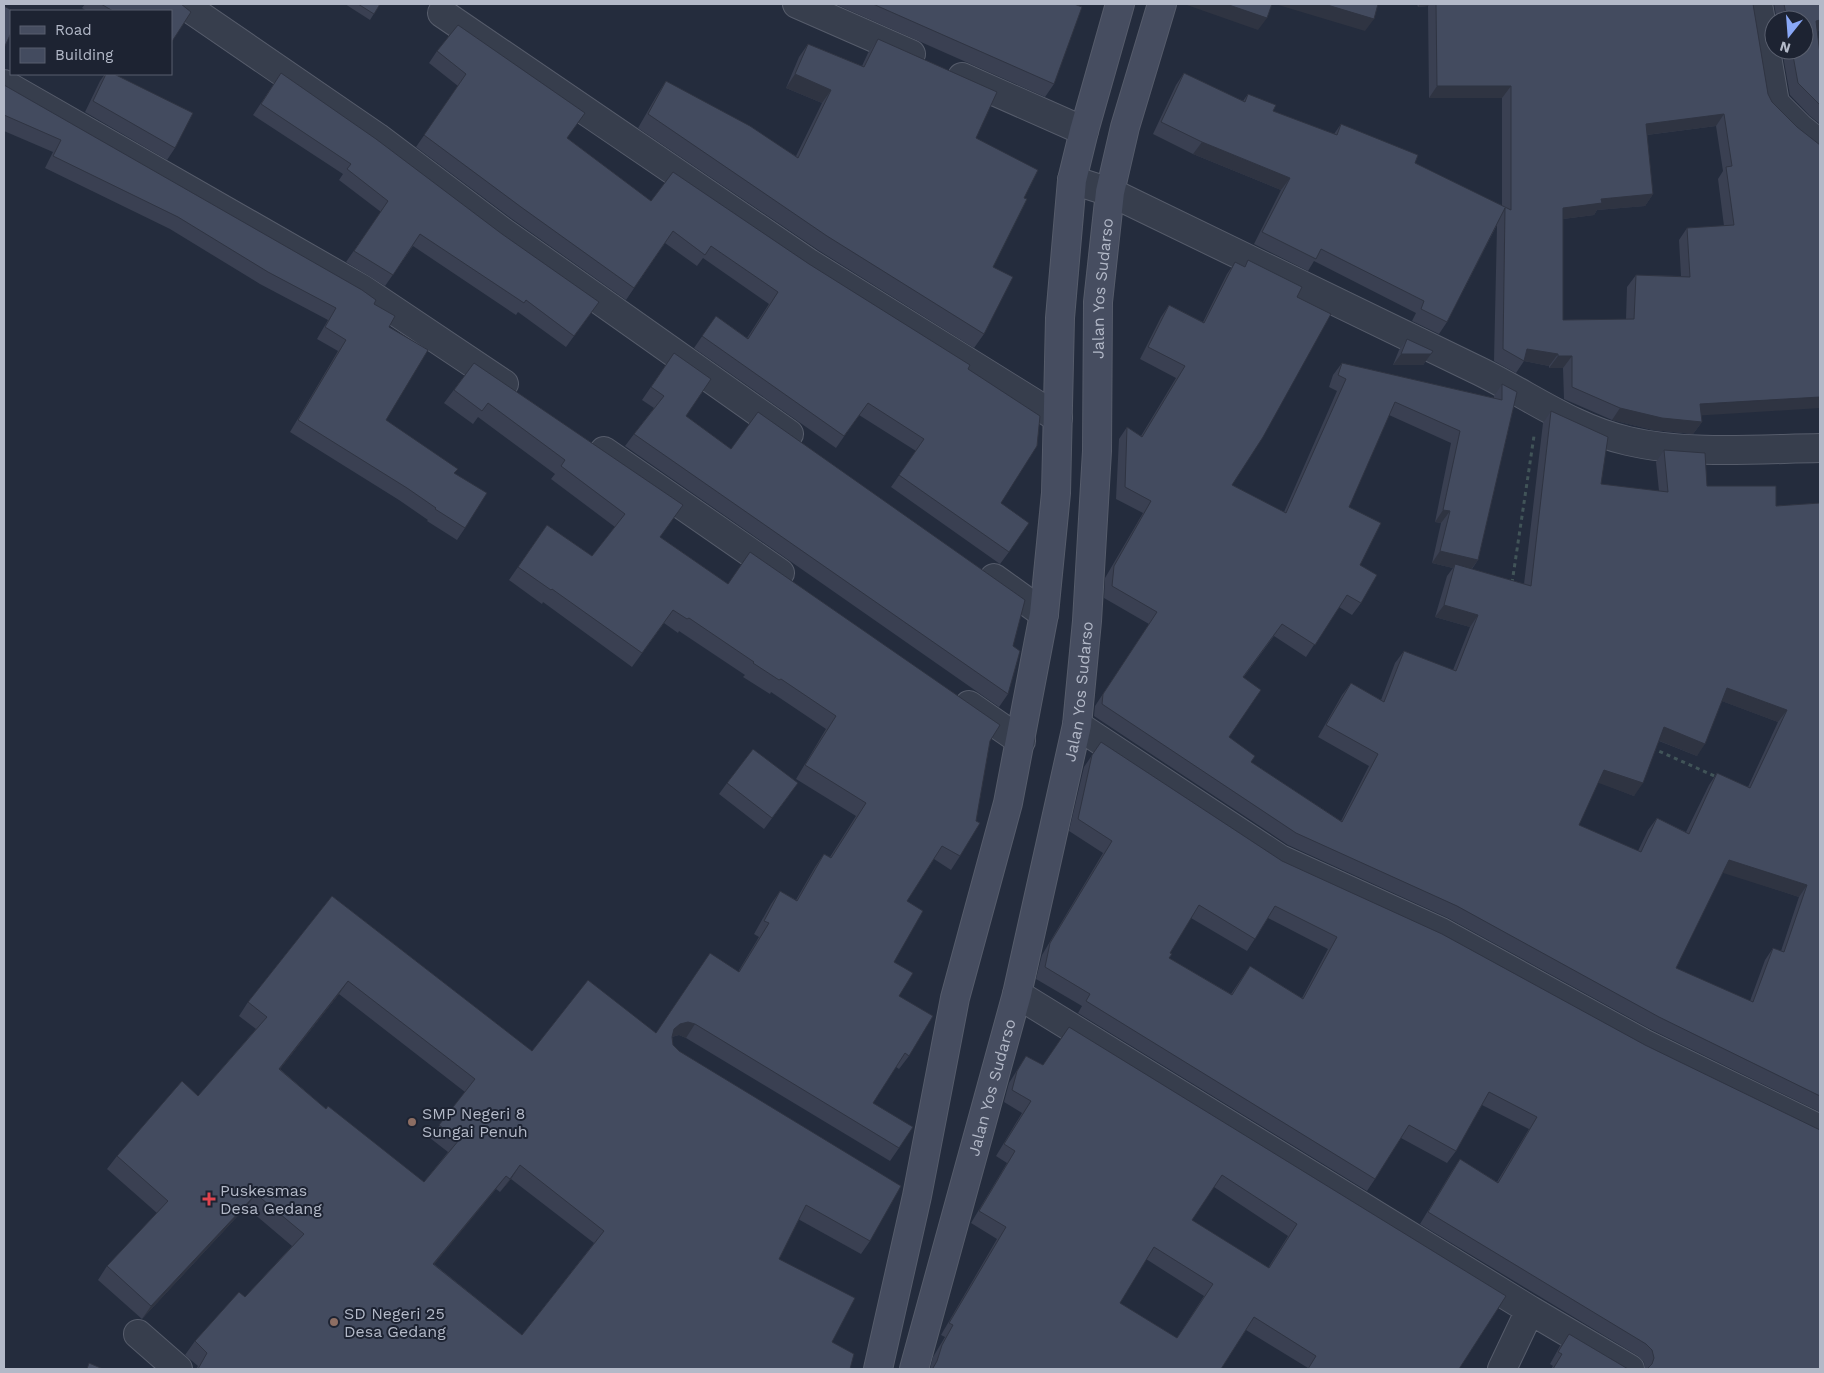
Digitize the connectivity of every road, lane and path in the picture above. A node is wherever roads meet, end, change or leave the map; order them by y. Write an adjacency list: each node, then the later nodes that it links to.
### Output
1 (183, 4): 16 (street)
2 (798, 4): 8 (street)
3 (1120, 4): 8 (main road)
4 (1162, 4): 11 (main road, Jalan Yos Sudarso)
5 (1758, 4): 9 (street)
6 (442, 14): 14 (street)
7 (4, 84): 12 (street)
8 (1084, 131): 10 (main road)
9 (1820, 144)
10 (1072, 180): 11 (street); 14 (main road)
11 (1110, 192): 13 (street); 23 (main road, Jalan Yos Sudarso)
12 (528, 400)
13 (1539, 404): 17 (street); 20 (path)
14 (1058, 418): 21 (main road)
15 (586, 439): 19 (street)
16 (808, 448)
17 (1820, 448)
18 (970, 562): 21 (street)
19 (800, 587)
20 (1511, 589)
21 (1044, 614): 24 (main road)
22 (947, 689): 24 (street)
23 (1077, 725): 27 (main road, Jalan Yos Sudarso); 28 (street)
24 (1021, 740): 30 (main road)
25 (1645, 744): 26 (path)
26 (1724, 780)
27 (1017, 994): 31 (street); 35 (main road, Jalan Yos Sudarso)
28 (1820, 1129)
29 (892, 1181): 30 (street)
30 (917, 1196): 34 (main road)
31 (1530, 1310): 36 (street); 37 (street)
32 (138, 1334): 33 (street)
33 (178, 1369)
34 (878, 1369)
35 (914, 1369)
36 (1502, 1369)
37 (1630, 1369)

